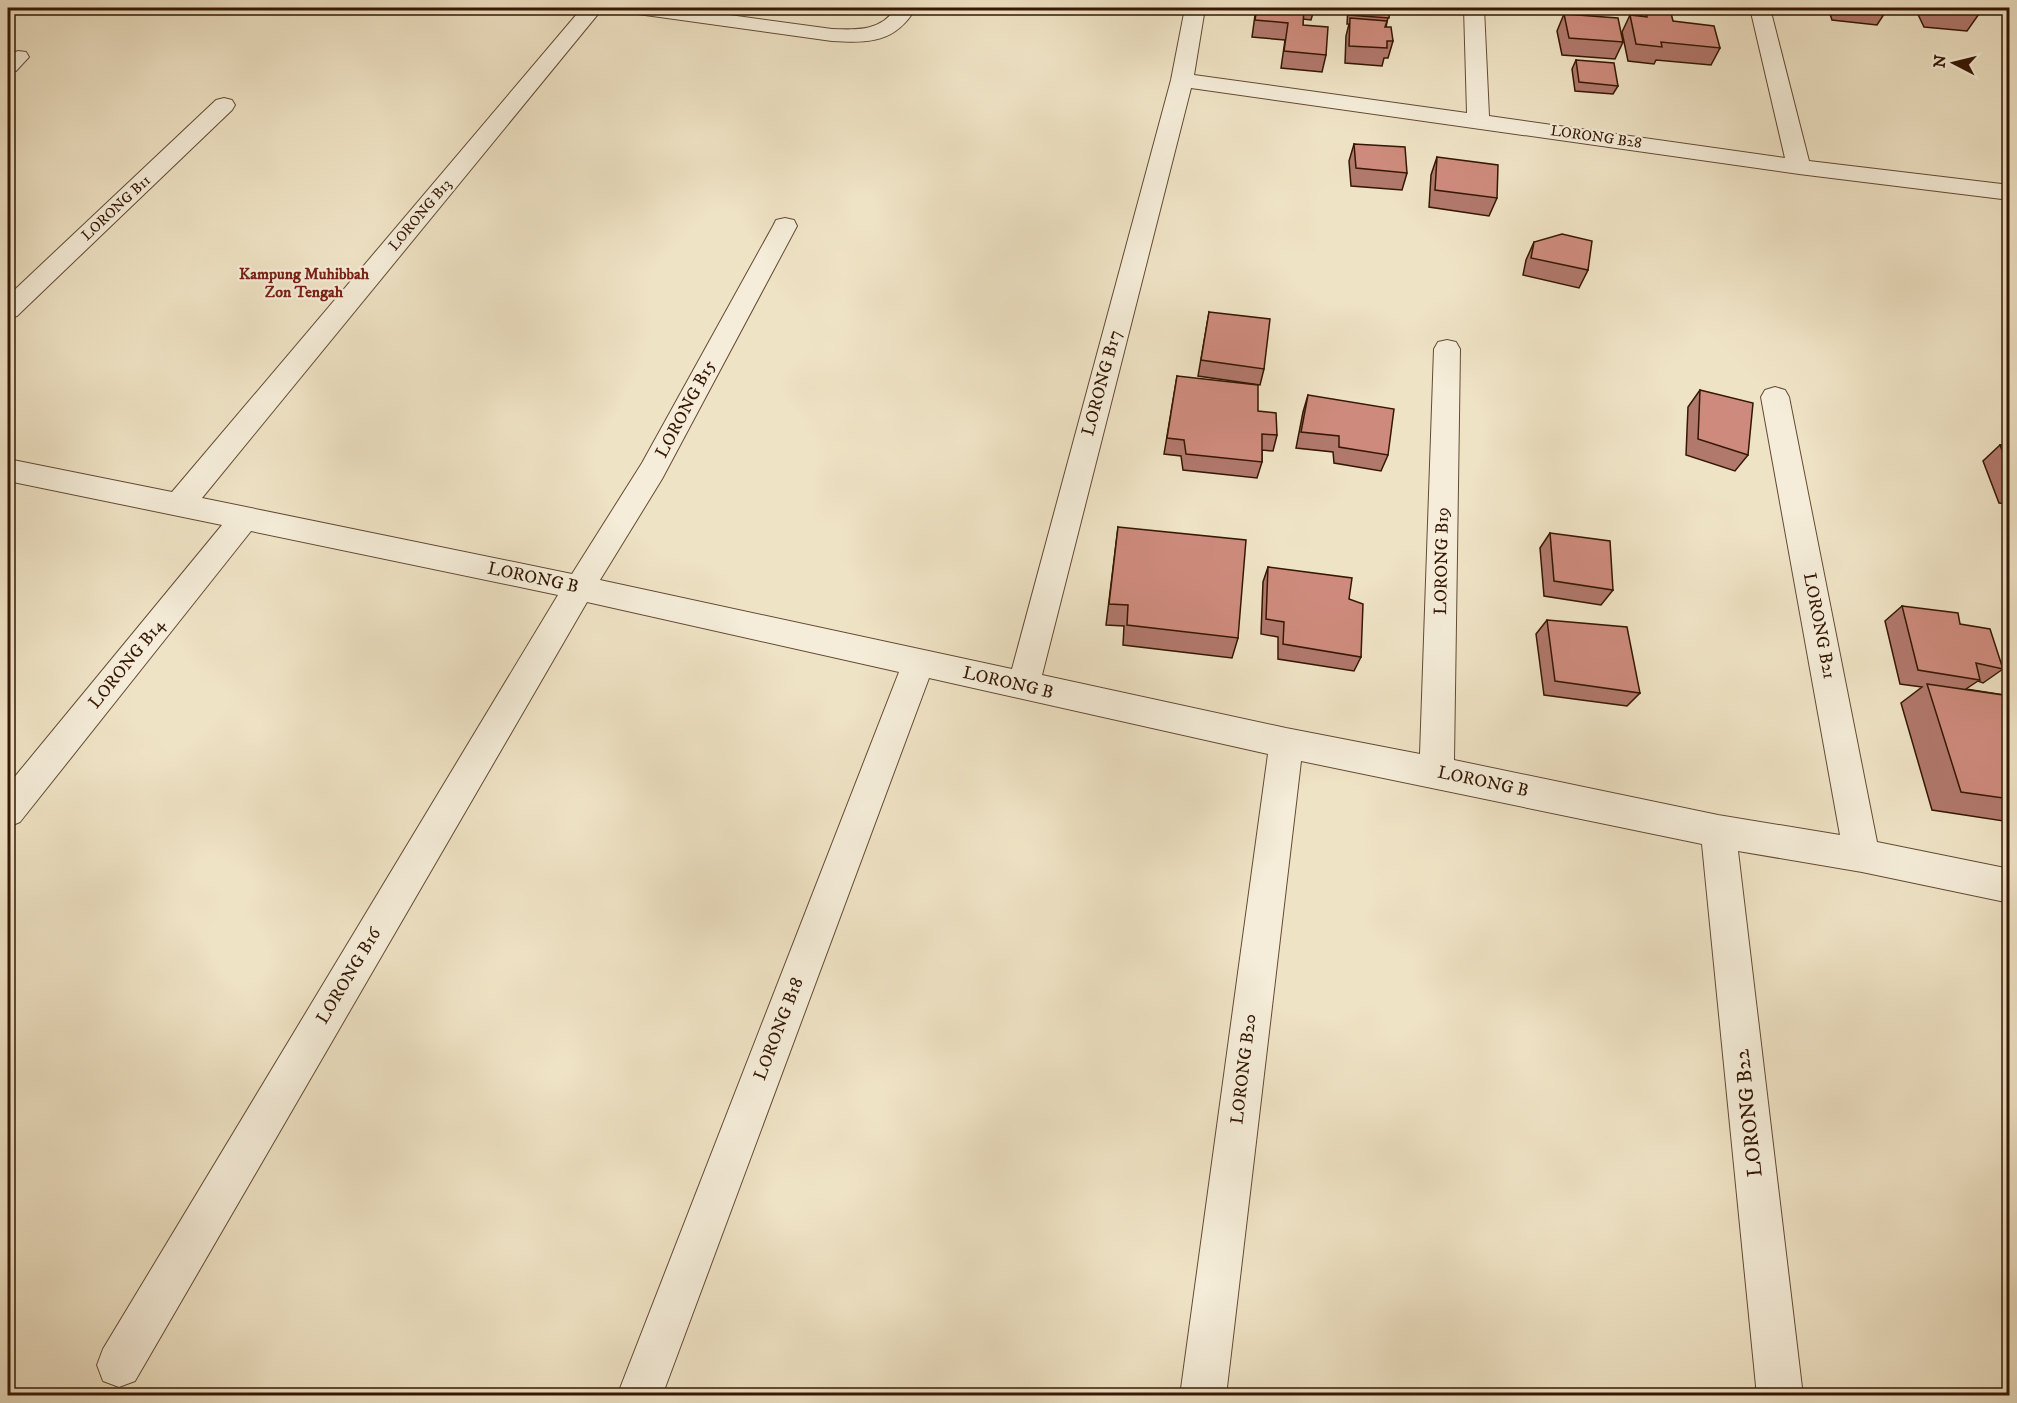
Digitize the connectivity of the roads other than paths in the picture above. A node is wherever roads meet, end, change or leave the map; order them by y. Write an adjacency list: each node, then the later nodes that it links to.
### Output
1 (593, 8): 17 (street, LORONG B13)
2 (638, 8): 3 (street)
3 (906, 8)
4 (1195, 8): 7 (street, LORONG B17)
5 (1474, 8): 9 (street)
6 (1760, 8): 10 (street)
7 (1182, 80): 9 (street, LORONG B28); 21 (street, LORONG B17)
8 (224, 105): 13 (street, LORONG B11)
9 (1479, 120): 10 (street, LORONG B28)
10 (1799, 167): 11 (street, LORONG B28)
11 (2010, 193)
12 (785, 226): 19 (street, LORONG B15)
13 (8, 310)
14 (1447, 349): 23 (street, LORONG B19)
15 (1775, 397): 26 (street, LORONG B21)
16 (8, 470): 17 (street, LORONG B)
17 (179, 505): 18 (street, LORONG B)
18 (246, 517): 19 (street, LORONG B); 24 (street, LORONG B14)
19 (579, 588): 20 (street, LORONG B); 28 (street, LORONG B16)
20 (919, 663): 21 (street, LORONG B); 29 (street, LORONG B18)
21 (1023, 687): 22 (street, LORONG B)
22 (1286, 743): 23 (street, LORONG B); 30 (street, LORONG B20)
23 (1437, 772): 25 (street, LORONG B)
24 (8, 812)
25 (1718, 831): 26 (street, LORONG B); 31 (street, LORONG B22)
26 (1862, 855): 27 (street, LORONG B)
27 (2010, 886)
28 (118, 1365)
29 (639, 1395)
30 (1203, 1395)
31 (1780, 1395)

